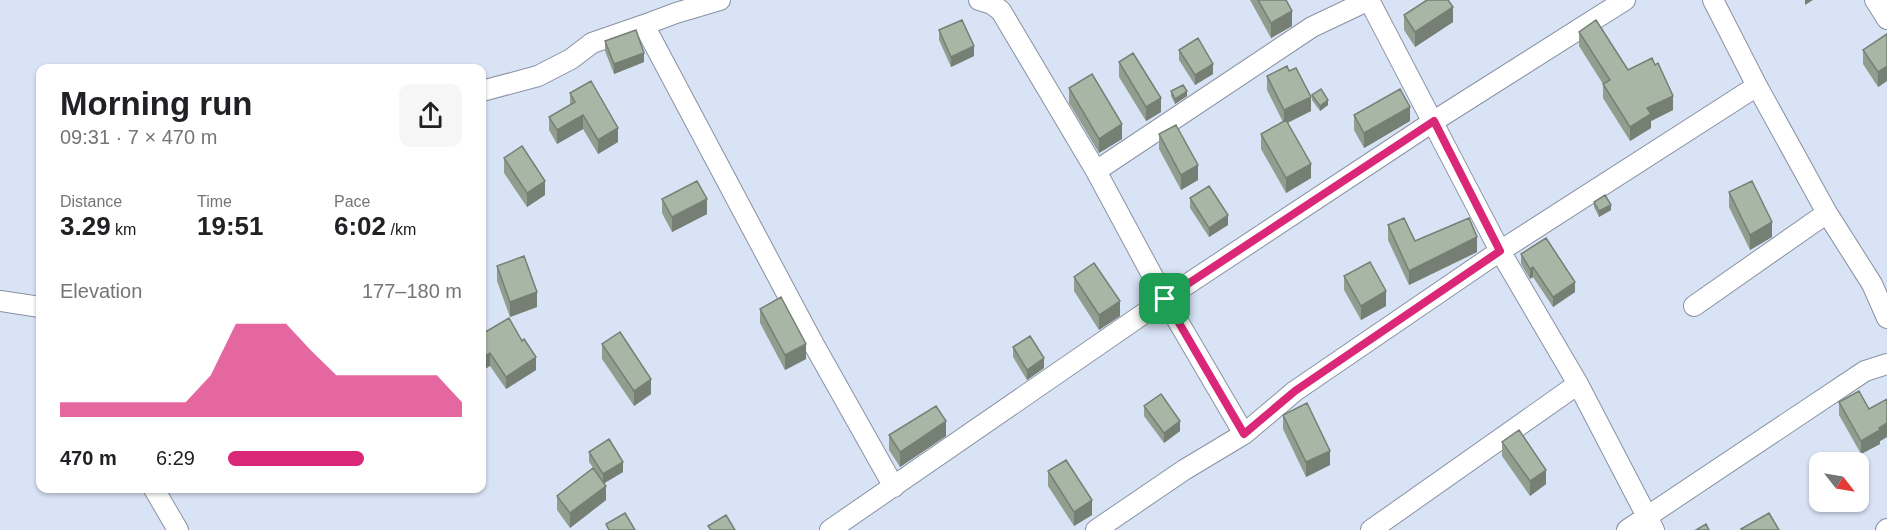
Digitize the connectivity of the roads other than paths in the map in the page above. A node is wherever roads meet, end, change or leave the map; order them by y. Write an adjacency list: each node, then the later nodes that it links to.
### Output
1 (720, 0): 8 (street)
2 (979, 0): 12 (street)
3 (1369, 0): 11 (street); 12 (street)
4 (1625, 0): 11 (street)
5 (1713, 0): 9 (street)
6 (1875, 0): 7 (street)
7 (1887, 19)
8 (644, 26): 10 (street); 23 (street)
9 (1757, 86): 13 (street); 14 (street)
10 (486, 90)
11 (1434, 121): 14 (street); 15 (street)
12 (1095, 171): 15 (street)
13 (1827, 213): 18 (street); 19 (street)
14 (1500, 251): 21 (street); 22 (street)
15 (1165, 299): 22 (street); 23 (street)
16 (0, 301): 17 (street)
17 (36, 306)
18 (1694, 306)
19 (1887, 318)
20 (1887, 364): 25 (street)
21 (1578, 384): 25 (street); 29 (street)
22 (1244, 434): 28 (street)
23 (894, 487): 27 (street)
24 (156, 493): 26 (street)
25 (1650, 523): 30 (street)
26 (178, 530)
27 (830, 530)
28 (1096, 530)
29 (1371, 530)
30 (1627, 530)

